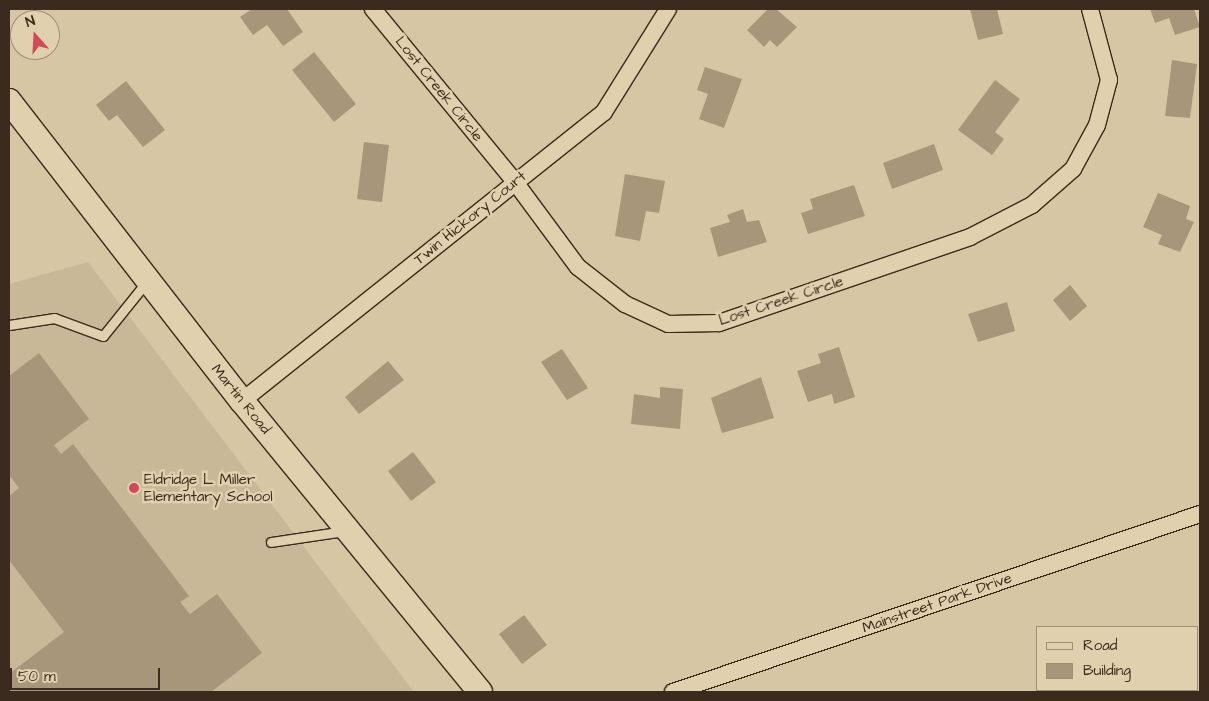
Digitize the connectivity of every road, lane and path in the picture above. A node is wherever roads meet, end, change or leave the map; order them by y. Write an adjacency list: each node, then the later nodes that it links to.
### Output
1 (374, 9): 5 (street, Lost Creek Circle)
2 (668, 9): 5 (street, Twin Hickory Court)
3 (1090, 9): 5 (street, Lost Creek Circle)
4 (9, 101): 6 (street, Martin Road)
5 (515, 182): 8 (street, Twin Hickory Court)
6 (148, 280): 7 (lane); 8 (street, Martin Road)
7 (9, 325)
8 (242, 401): 10 (street, Martin Road)
9 (1200, 514): 13 (street, Mainstreet Park Drive)
10 (348, 530): 11 (lane); 12 (street, Martin Road)
11 (271, 542)
12 (480, 692)
13 (673, 692)

